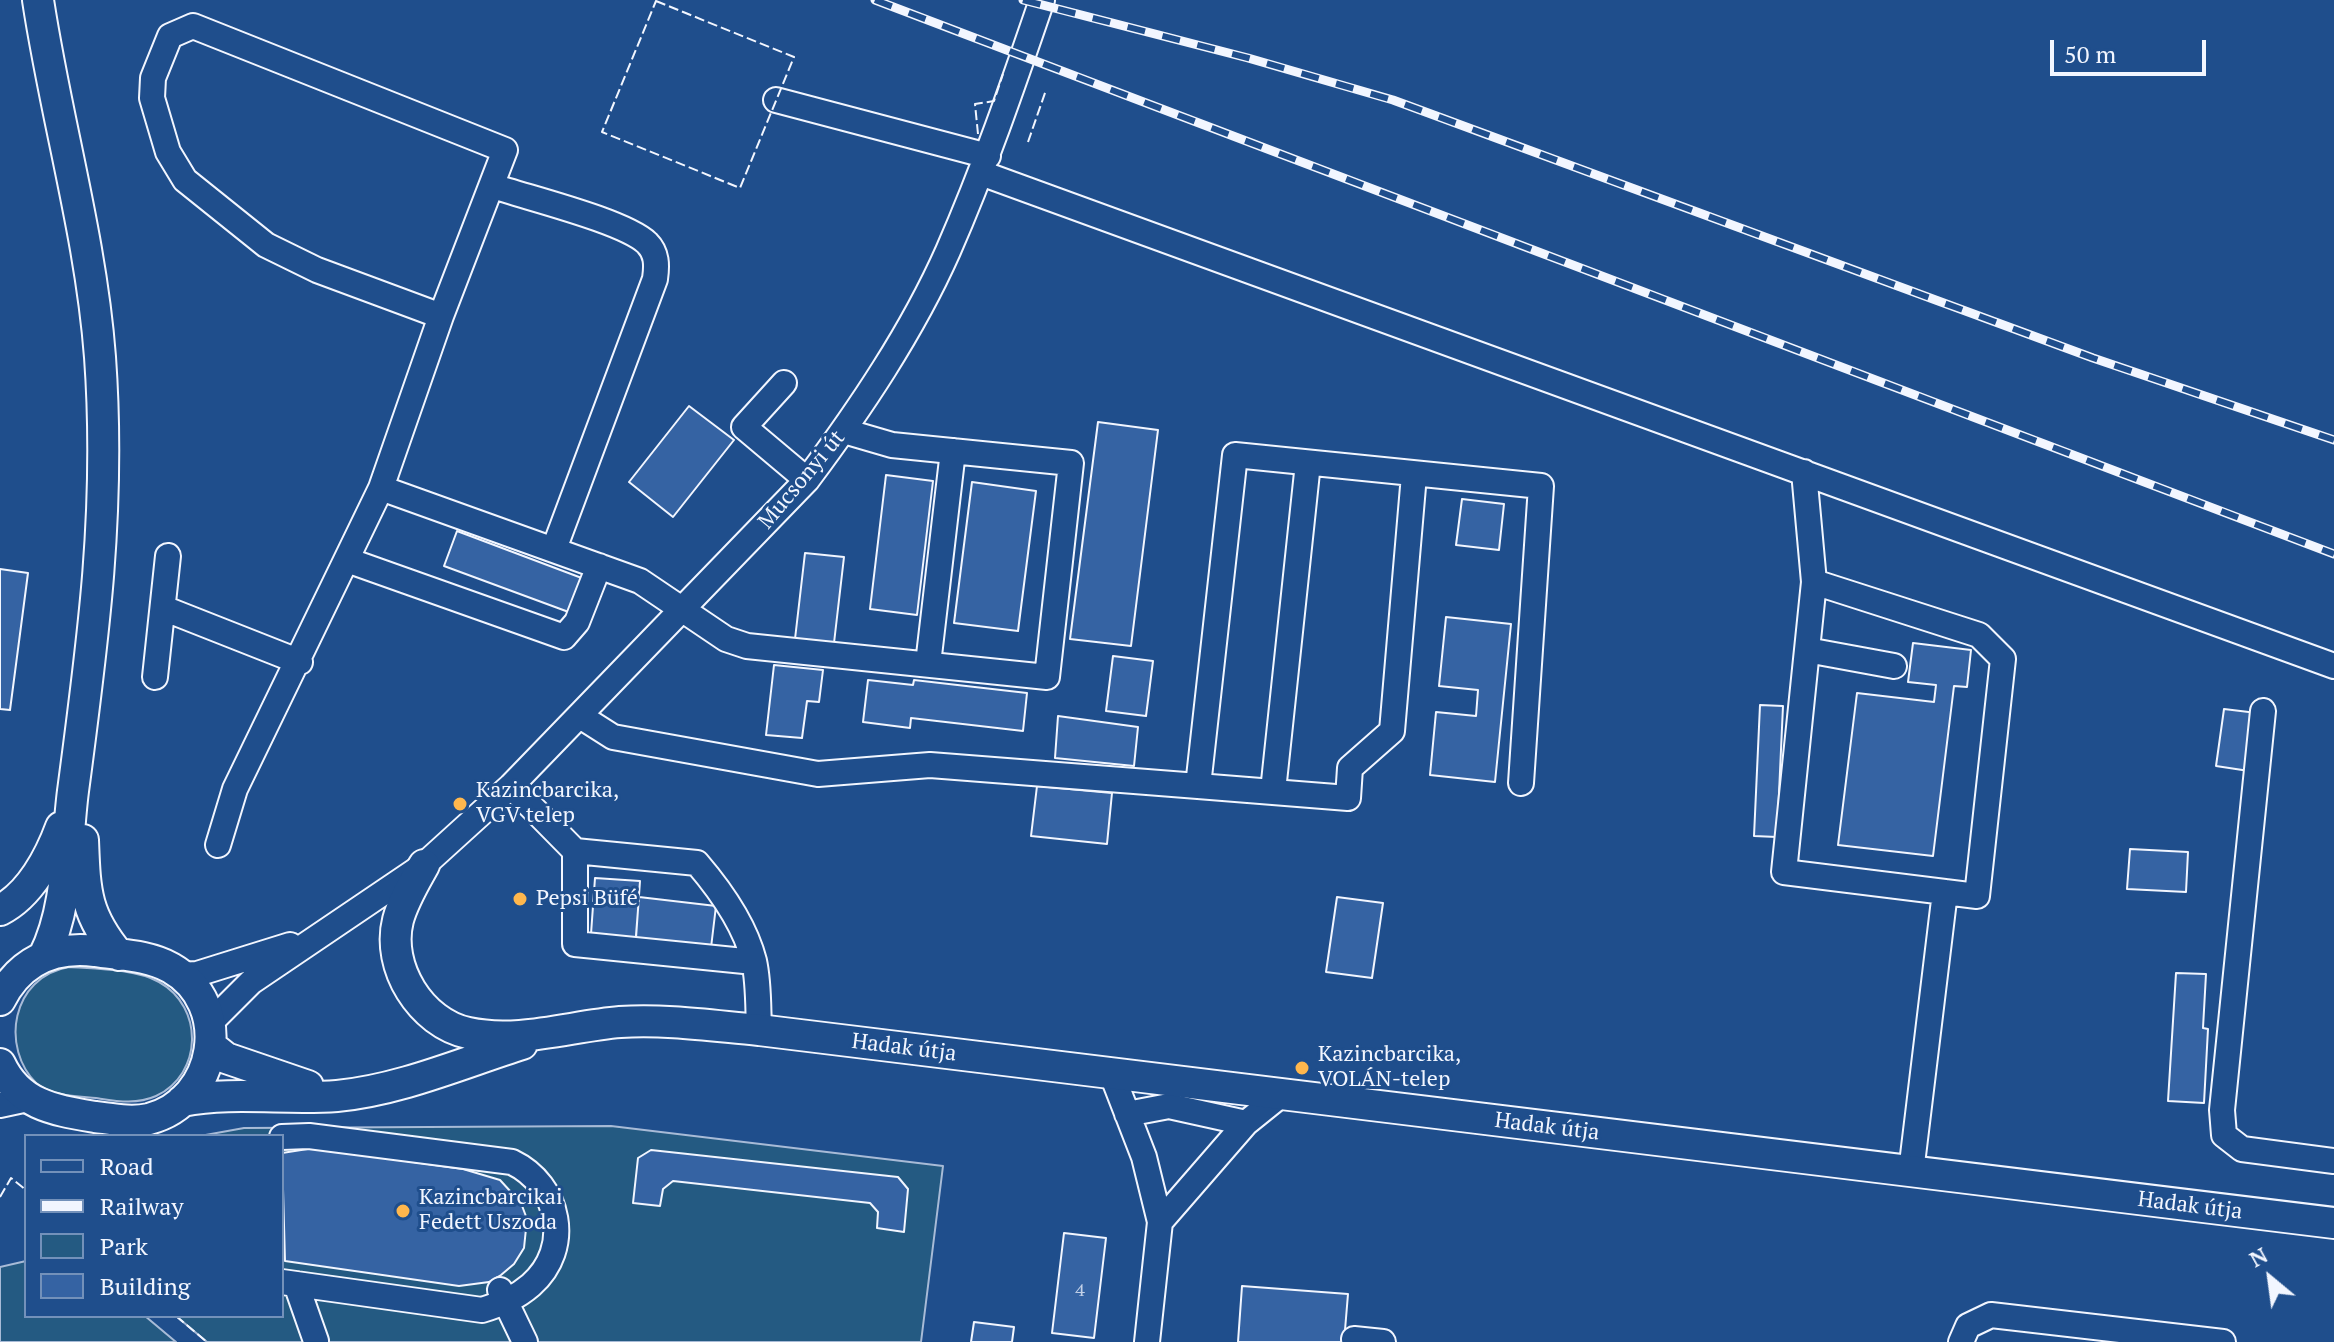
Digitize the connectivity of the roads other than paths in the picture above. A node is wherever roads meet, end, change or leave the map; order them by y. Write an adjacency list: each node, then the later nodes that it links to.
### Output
1 (38, 0): 28 (main road)
2 (1042, 0): 4 (street, Mucsonyi út)
3 (776, 100): 4 (street)
4 (984, 164): 8 (street, Mucsonyi út); 11 (street)
5 (493, 186): 6 (street); 6 (street); 15 (street)
6 (441, 316): 14 (street)
7 (784, 383): 13 (street)
8 (844, 431): 9 (street); 13 (street, Mucsonyi út)
9 (953, 451): 24 (street); 24 (street)
10 (1308, 463): 12 (street); 33 (street); 35 (street)
11 (1804, 472): 19 (street); 26 (street)
12 (1414, 475): 31 (street); 35 (street)
13 (807, 480): 21 (street, Mucsonyi út)
14 (381, 488): 15 (street); 17 (street)
15 (554, 549): 18 (street)
16 (168, 556): 20 (street)
17 (347, 560): 18 (street); 23 (street)
18 (599, 566): 21 (street)
19 (1814, 582): 22 (street); 39 (street)
20 (163, 608): 23 (street); 27 (street)
21 (682, 610): 24 (street); 30 (street, Mucsonyi út)
22 (1807, 650): 25 (street); 39 (street)
23 (300, 662): 36 (street)
24 (928, 664)
25 (1894, 666)
26 (2334, 666)
27 (155, 677)
28 (86, 706): 34 (main road); 42 (main road)
29 (2263, 711): 59 (street)
30 (580, 716): 32 (street, Mucsonyi út); 33 (street)
31 (1521, 783)
32 (511, 786): 37 (street); 38 (street, Mucsonyi út)
33 (1198, 786): 35 (street)
34 (73, 791): 40 (main road); 44 (main road)
35 (1273, 791)
36 (218, 845)
37 (575, 851): 43 (street); 43 (street)
38 (424, 865): 41 (street, Mucsonyi út); 48 (main road)
39 (1945, 892): 60 (street)
40 (0, 910)
41 (315, 937): 45 (street); 49 (street)
42 (119, 955): 44 (main road); 45 (main road)
43 (754, 962): 47 (street)
44 (22, 966): 46 (main road)
45 (180, 975): 49 (main road)
46 (0, 1000)
47 (759, 1030): 48 (main road, Hadak útja); 51 (main road, Hadak útja)
48 (558, 1032): 53 (main road)
49 (210, 1035): 53 (main road); 54 (main road)
50 (0, 1064): 55 (main road)
51 (1111, 1072): 52 (main road, Hadak útja); 56 (street)
52 (1282, 1094): 57 (street); 60 (main road, Hadak útja)
53 (337, 1096): 54 (main road)
54 (182, 1101): 55 (main road)
55 (14, 1102)
56 (1127, 1114): 57 (street); 61 (street)
57 (1246, 1123): 61 (street)
58 (284, 1137): 64 (street)
59 (2334, 1161)
60 (1911, 1172): 62 (main road, Hadak útja)
61 (1160, 1222): 68 (street)
62 (2334, 1223)
63 (289, 1283): 64 (street); 66 (street)
64 (503, 1295): 67 (street)
65 (1354, 1339): 69 (street)
66 (316, 1341)
67 (525, 1342)
68 (1147, 1342)
69 (1383, 1342)
70 (1961, 1342): 71 (street)
71 (2223, 1342)

